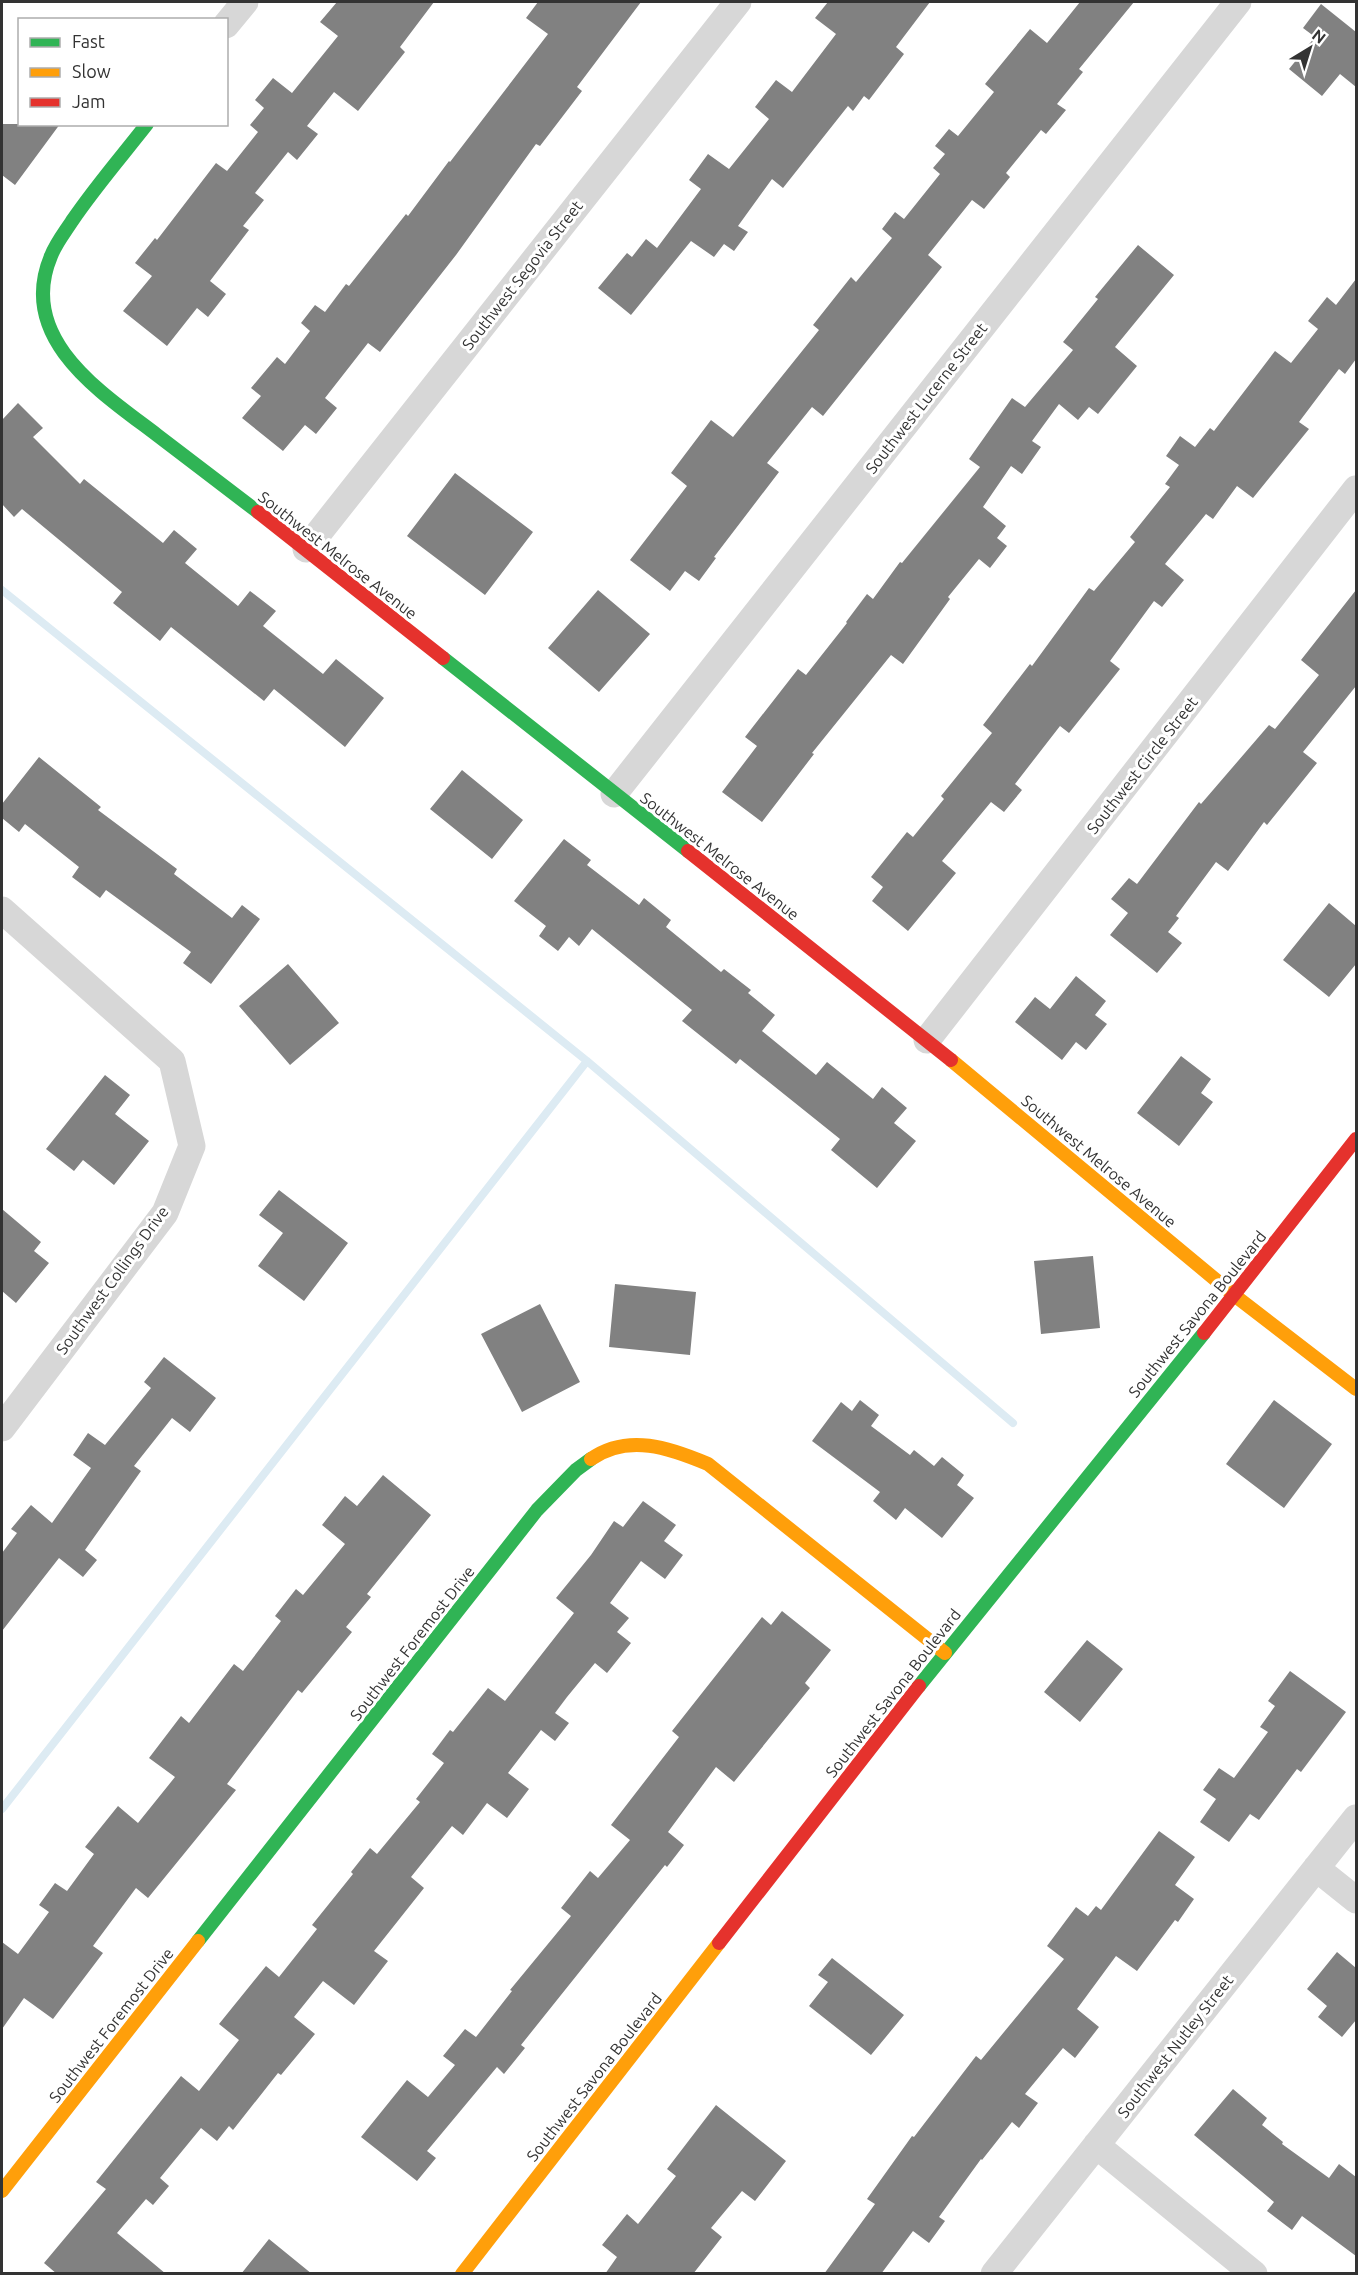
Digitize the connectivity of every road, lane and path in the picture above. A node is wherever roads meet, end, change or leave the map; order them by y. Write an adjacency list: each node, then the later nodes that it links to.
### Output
1 (245, 2): 4 (street)
2 (738, 2): 7 (street, Southwest Segovia Street)
3 (1238, 2): 8 (street, Southwest Lucerne Street)
4 (228, 23)
5 (145, 126): 7 (street, Southwest Melrose Avenue)
6 (1356, 489): 10 (street, Southwest Circle Street)
7 (306, 549): 8 (street, Southwest Melrose Avenue)
8 (614, 794): 10 (street, Southwest Melrose Avenue)
9 (2, 910): 14 (street, Southwest Collings Drive)
10 (927, 1040): 12 (street, Southwest Melrose Avenue)
11 (1356, 1138): 12 (street, Southwest Savona Boulevard)
12 (1234, 1295): 13 (street, Southwest Melrose Avenue); 16 (street, Southwest Savona Boulevard)
13 (1356, 1389)
14 (10, 1399): 15 (street, Southwest Collings Drive)
15 (2, 1428)
16 (945, 1653): 21 (street, Southwest Foremost Drive); 22 (street, Southwest Savona Boulevard)
17 (1356, 1818): 18 (street, Southwest Nutley Street)
18 (1316, 1868): 19 (street); 20 (street, Southwest Nutley Street)
19 (1356, 1900)
20 (1096, 2145): 23 (street, Southwest Nutley Street); 24 (street)
21 (2, 2191)
22 (462, 2274)
23 (994, 2274)
24 (1254, 2274)

